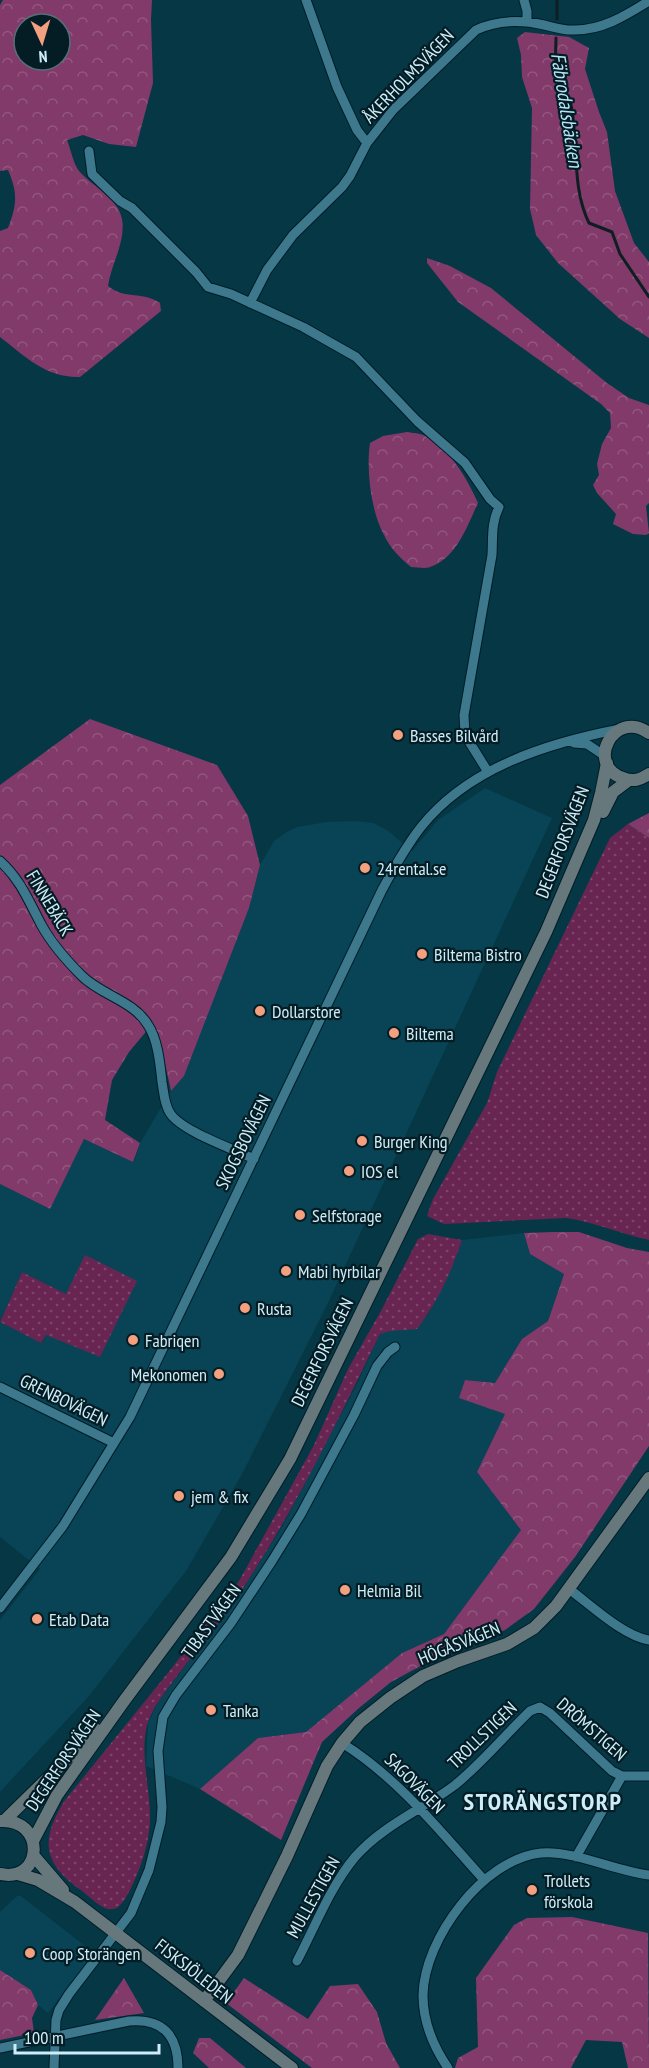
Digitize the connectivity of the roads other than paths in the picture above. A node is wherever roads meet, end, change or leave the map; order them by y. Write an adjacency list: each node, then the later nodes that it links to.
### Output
1 (306, 0): 5 (street)
2 (524, 0): 4 (street)
3 (649, 1): 4 (street, ÅKERHOLMSVÄGEN)
4 (527, 22): 5 (street, ÅKERHOLMSVÄGEN)
5 (367, 143): 7 (street, ÅKERHOLMSVÄGEN)
6 (89, 151): 7 (street)
7 (250, 303): 14 (street)
8 (649, 717): 9 (main road)
9 (635, 727): 10 (main road); 11 (main road)
10 (620, 729): 12 (street, SKOGSBOVÄGEN); 13 (main road, DEGERFORSVÄGEN)
11 (649, 733)
12 (562, 743): 13 (street, SKOGSBOVÄGEN); 14 (street, SKOGSBOVÄGEN)
13 (606, 759): 16 (main road); 18 (main road, DEGERFORSVÄGEN)
14 (488, 772): 19 (street, SKOGSBOVÄGEN)
15 (649, 774): 16 (main road)
16 (629, 780): 18 (main road, DEGERFORSVÄGEN)
17 (0, 861): 19 (street, FINNEBÄCK)
18 (546, 932): 27 (main road, DEGERFORSVÄGEN)
19 (254, 1159): 22 (street, SKOGSBOVÄGEN)
20 (395, 1347): 41 (street, TIBASTVÄGEN)
21 (0, 1387): 22 (street, GRENBOVÄGEN)
22 (114, 1443): 25 (street, SKOGSBOVÄGEN)
23 (649, 1478): 24 (main road, HÖGÅSVÄGEN)
24 (569, 1589): 26 (street); 29 (main road, HÖGÅSVÄGEN)
25 (0, 1608)
26 (649, 1640)
27 (124, 1701): 33 (main road, DEGERFORSVÄGEN); 34 (main road, DEGERFORSVÄGEN)
28 (540, 1707): 30 (street, DRÖMSTIGEN); 32 (street, TROLLSTIGEN)
29 (342, 1743): 32 (street, SAGOVÄGEN); 43 (main road, HÖGÅSVÄGEN)
30 (622, 1776): 31 (street, DRÖMSTIGEN); 36 (street, DRÖMSTIGEN)
31 (649, 1776)
32 (419, 1809): 39 (street, SAGOVÄGEN); 42 (street, MULLESTIGEN)
33 (2, 1821): 34 (main road)
34 (34, 1839): 35 (main road)
35 (33, 1855): 37 (main road); 40 (main road, FISKSJÖLEDEN)
36 (576, 1857): 38 (street); 39 (street)
37 (6, 1875): 40 (main road, FISKSJÖLEDEN)
38 (649, 1875)
39 (484, 1880): 49 (street)
40 (75, 1902): 41 (main road, FISKSJÖLEDEN)
41 (117, 1934): 43 (main road, FISKSJÖLEDEN); 44 (street, TIBASTVÄGEN)
42 (297, 1961)
43 (204, 2001): 48 (main road, FISKSJÖLEDEN)
44 (57, 2036): 45 (street); 46 (street, TIBASTVÄGEN); 47 (street)
45 (0, 2048)
46 (54, 2068)
47 (178, 2068)
48 (292, 2068)
49 (448, 2068)

